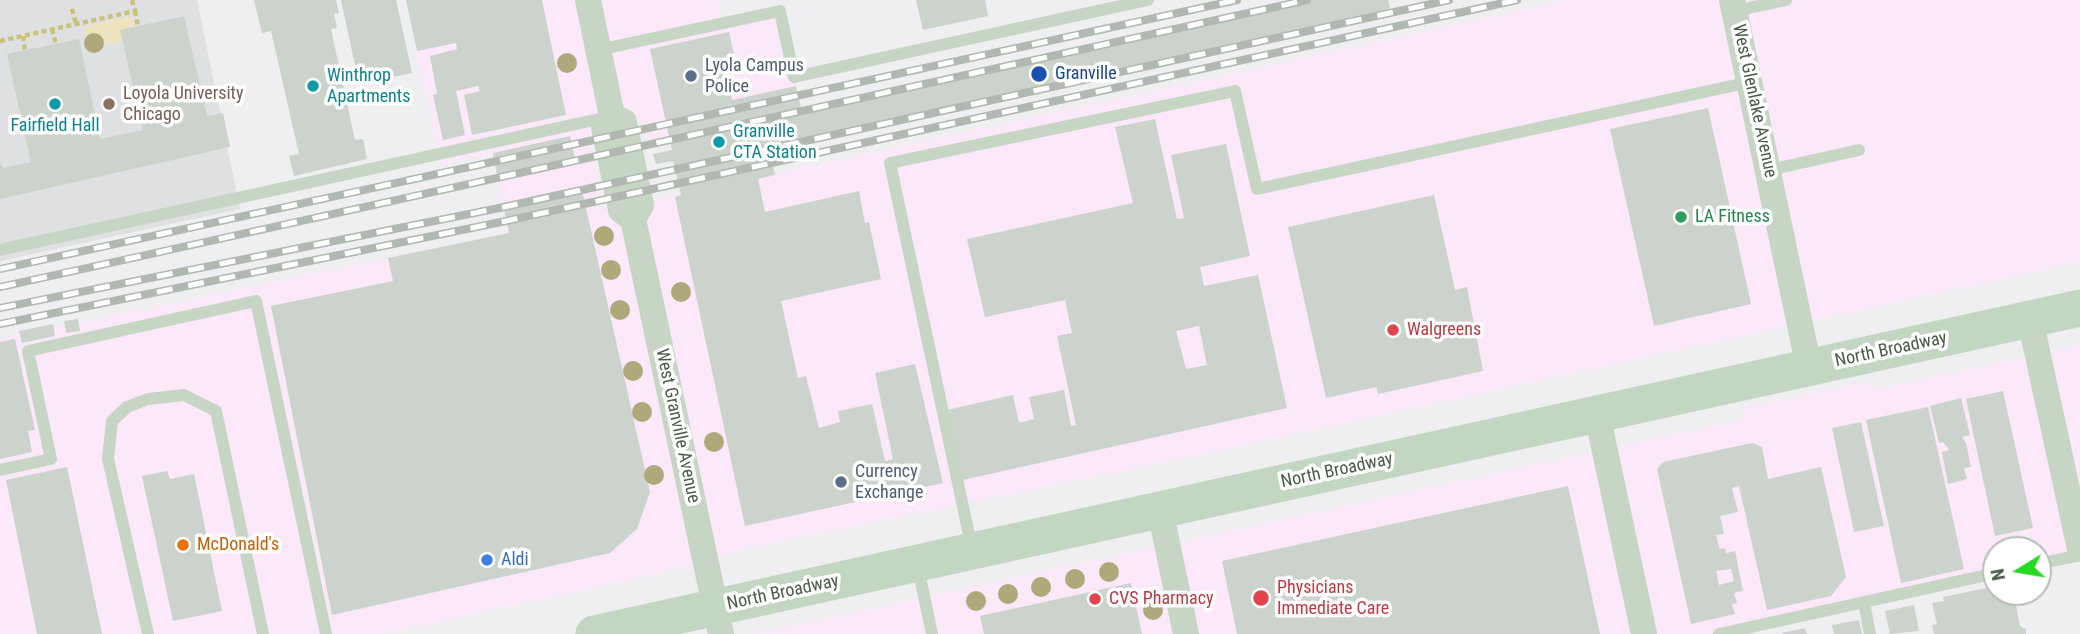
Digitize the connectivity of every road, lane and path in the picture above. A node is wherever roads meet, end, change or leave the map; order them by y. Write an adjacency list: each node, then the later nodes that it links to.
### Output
1 (132, 0): 7 (path)
2 (588, 0): 14 (street, West Granville Avenue)
3 (1148, 0): 14 (lane)
4 (1786, 0): 5 (lane)
5 (1733, 6): 16 (street, West Glenlake Avenue)
6 (72, 9): 8 (path)
7 (135, 11): 8 (path); 9 (path)
8 (76, 24): 10 (path)
9 (138, 26)
10 (52, 29): 11 (path); 13 (path)
11 (23, 36): 12 (path); 15 (path)
12 (0, 41)
13 (56, 44)
14 (598, 50): 17 (street, West Granville Avenue)
15 (25, 51)
16 (1750, 82): 19 (street, West Glenlake Avenue); 28 (lane)
17 (612, 116): 20 (lane); 34 (street, West Granville Avenue)
18 (1859, 150): 19 (lane)
19 (1769, 170): 23 (street, West Glenlake Avenue)
20 (0, 250)
21 (2080, 308): 22 (main road, North Broadway)
22 (2030, 319): 23 (main road, North Broadway); 27 (street)
23 (1809, 368): 24 (main road, North Broadway)
24 (1597, 414): 26 (main road, North Broadway); 41 (street)
25 (0, 470): 37 (lane)
26 (1160, 510): 28 (main road, North Broadway); 40 (street)
27 (2080, 549)
28 (972, 551): 31 (main road, North Broadway)
29 (2080, 555): 30 (lane)
30 (2052, 561)
31 (917, 564): 34 (main road, North Broadway); 39 (lane)
32 (1982, 576): 33 (lane)
33 (1864, 602): 42 (lane); 43 (lane)
34 (719, 621): 38 (main road, North Broadway)
35 (148, 634): 36 (lane)
36 (263, 634)
37 (326, 634)
38 (594, 634)
39 (932, 634)
40 (1186, 634)
41 (1644, 634)
42 (1719, 634)
43 (1870, 634)

